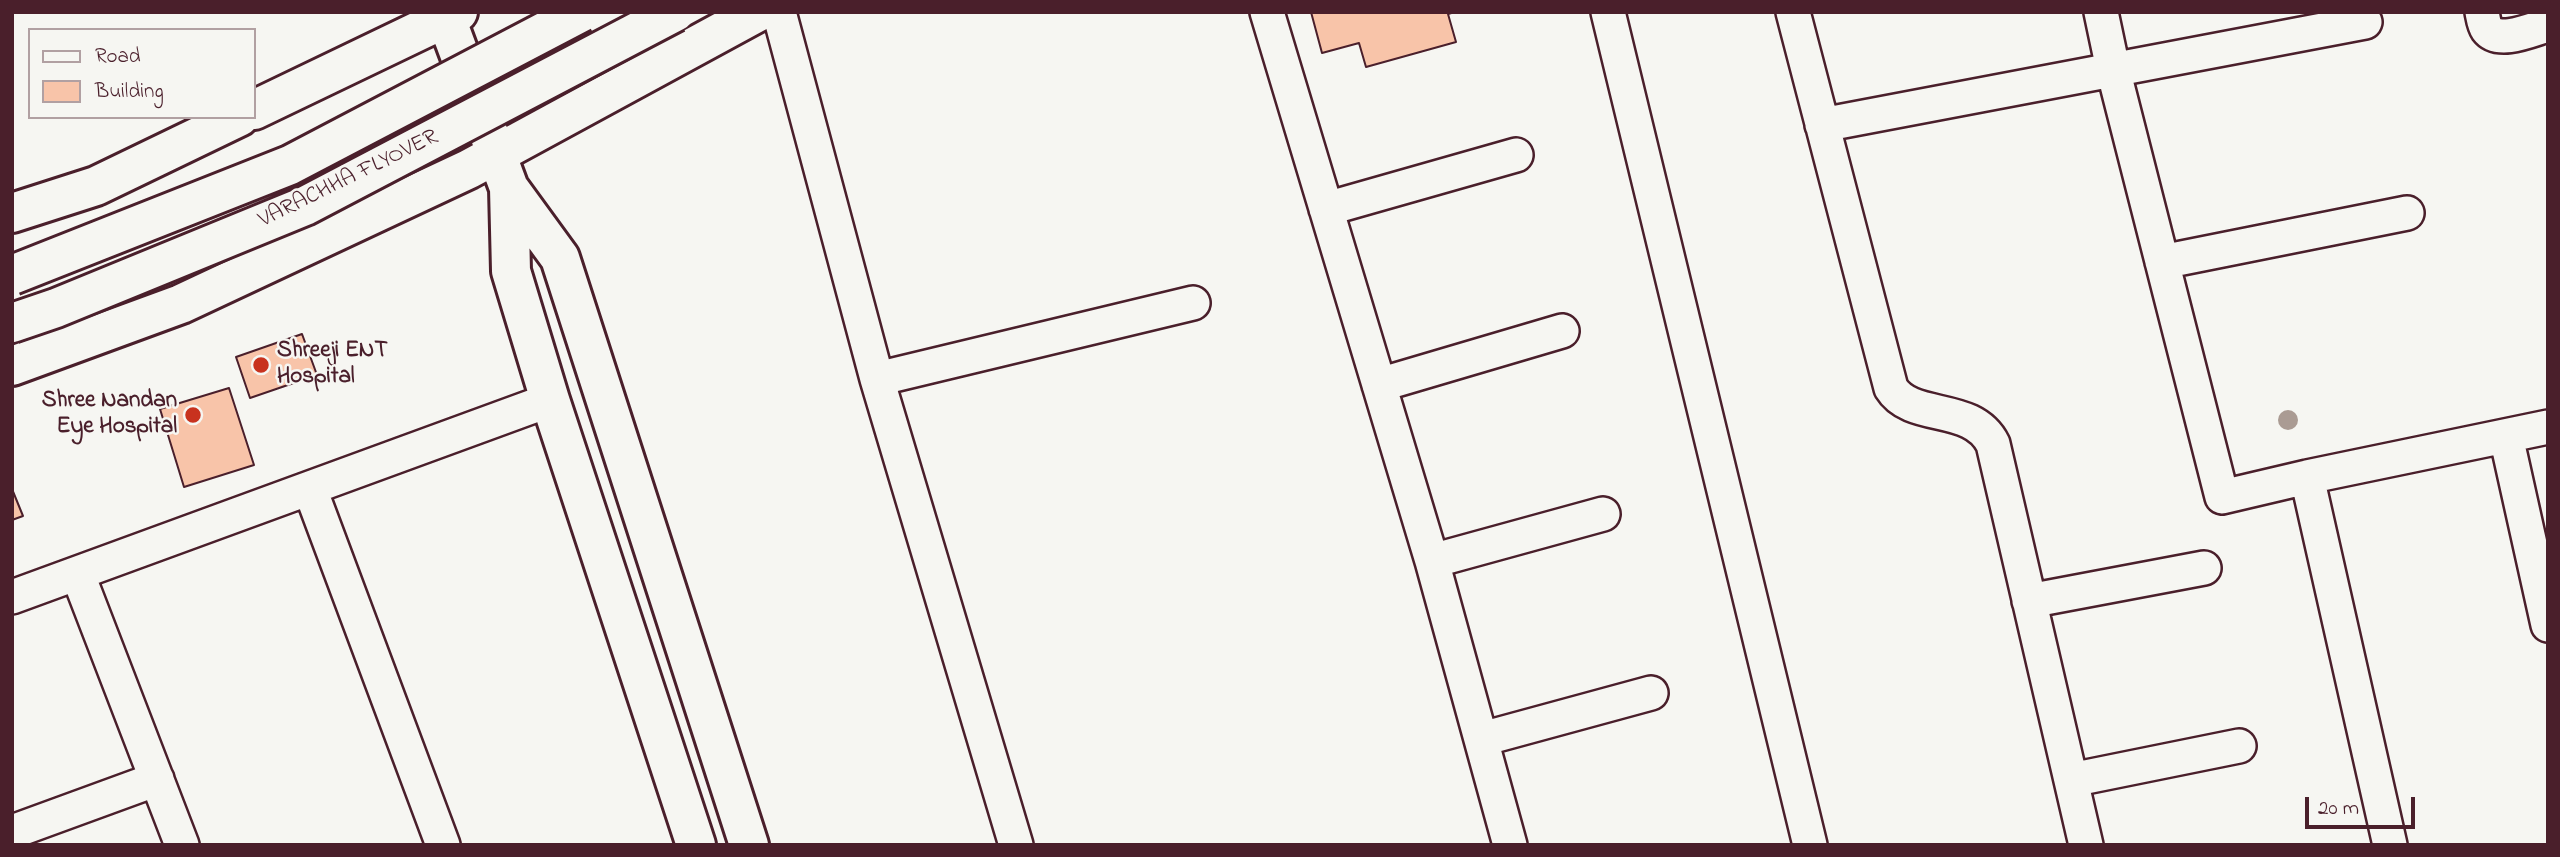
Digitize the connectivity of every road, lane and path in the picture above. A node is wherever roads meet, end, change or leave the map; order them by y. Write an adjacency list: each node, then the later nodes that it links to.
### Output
1 (582, 12): 23 (street, VARACHHA FLYOVER, bridge)
2 (674, 12): 25 (street, VARACHHA FLYOVER, bridge)
3 (758, 12): 18 (street)
4 (779, 12): 28 (street)
5 (1268, 12): 19 (street)
6 (1608, 12): 54 (street)
7 (1793, 12): 16 (street)
8 (2101, 12): 13 (street)
9 (2482, 12): 12 (street)
10 (452, 15): 14 (street); 18 (street)
11 (2365, 22): 13 (street)
12 (2548, 25)
13 (2113, 69): 16 (street); 22 (street)
14 (256, 109)
15 (235, 119): 21 (street)
16 (1822, 125): 40 (street)
17 (1516, 155): 19 (street)
18 (503, 171): 27 (street); 30 (street); 51 (street)
19 (1326, 209): 29 (street)
20 (2407, 213): 22 (street)
21 (12, 214)
22 (2162, 262): 33 (street)
23 (12, 275)
24 (1194, 303): 28 (street)
25 (12, 323)
26 (1562, 331): 29 (street)
27 (12, 366)
28 (877, 379): 52 (street)
29 (1379, 385): 36 (street)
30 (550, 400): 34 (street); 50 (street)
31 (2548, 427): 32 (street)
32 (2506, 436): 33 (street); 41 (street)
33 (2307, 477): 56 (street)
34 (310, 489): 38 (street); 49 (street)
35 (1603, 514): 36 (street)
36 (1432, 561): 43 (street)
37 (2204, 568): 40 (street)
38 (78, 575): 39 (street); 45 (street)
39 (12, 597)
40 (2029, 601): 46 (street)
41 (2548, 625)
42 (1651, 693): 43 (street)
43 (1482, 739): 53 (street)
44 (2239, 746): 46 (street)
45 (157, 779): 47 (street); 48 (street)
46 (2071, 780): 55 (street)
47 (12, 832)
48 (182, 845)
49 (443, 845)
50 (696, 845)
51 (749, 845)
52 (1016, 845)
53 (1510, 845)
54 (1810, 845)
55 (2086, 845)
56 (2390, 845)

